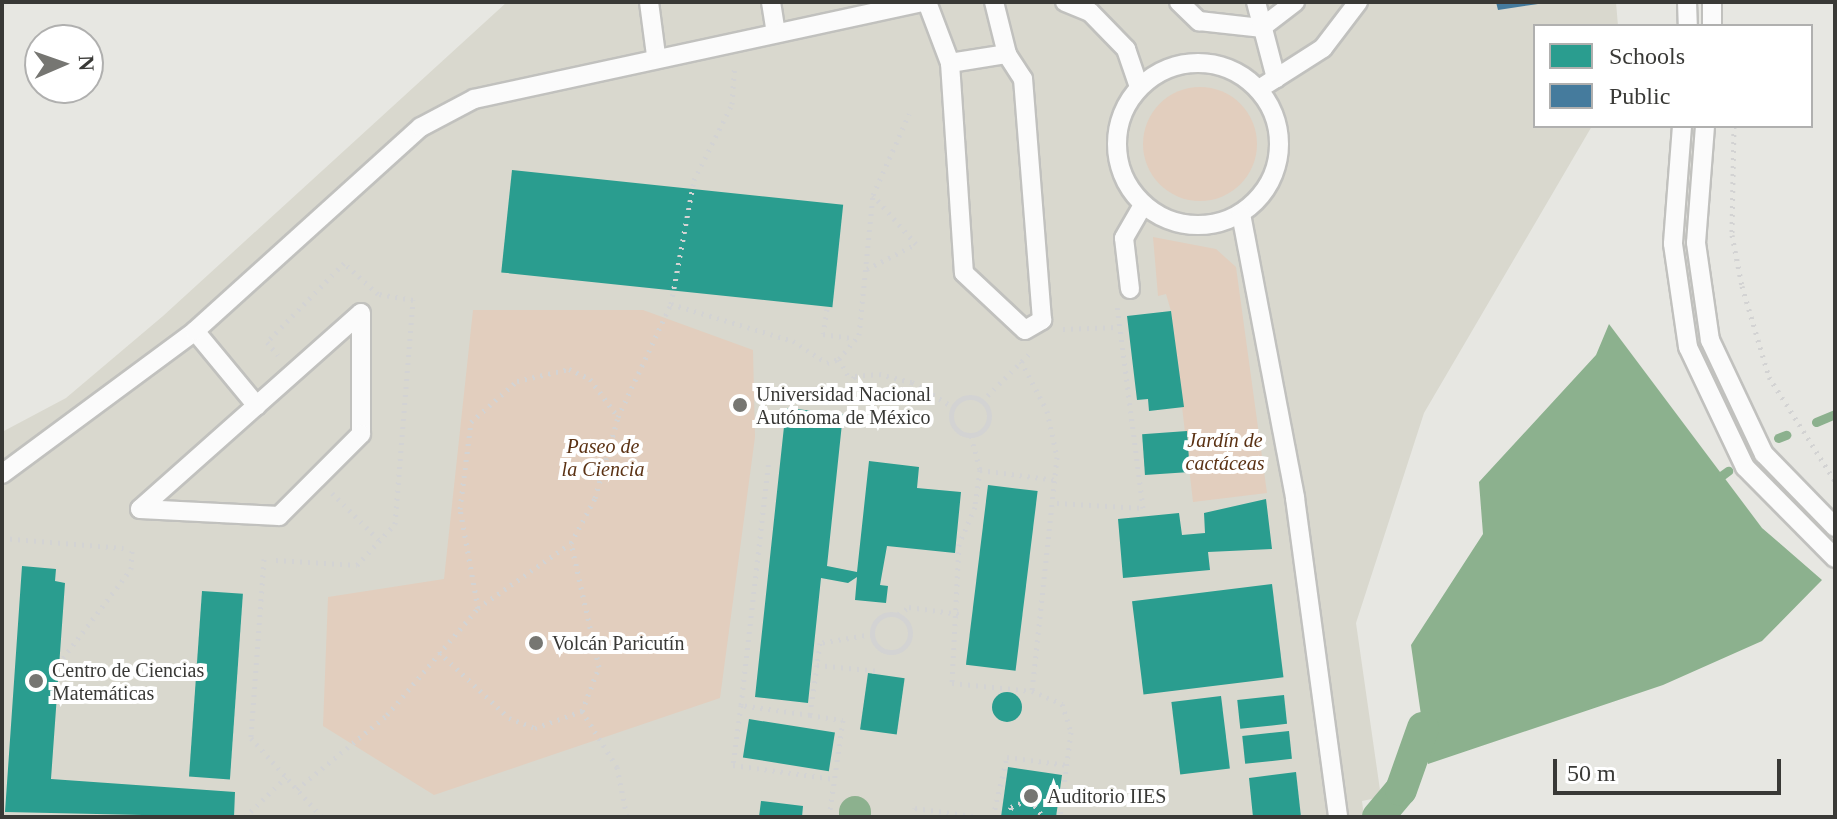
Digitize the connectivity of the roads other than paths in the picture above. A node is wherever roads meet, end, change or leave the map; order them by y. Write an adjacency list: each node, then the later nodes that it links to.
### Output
1 (649, 2): 20 (lane)
2 (771, 2): 18 (lane)
3 (927, 2): 21 (lane)
4 (994, 2): 19 (lane)
5 (1065, 2): 23 (lane)
6 (1179, 2): 17 (lane)
7 (1256, 2): 17 (lane)
8 (1295, 2): 17 (lane)
9 (1358, 2): 22 (lane)
10 (1687, 2): 15 (lane)
11 (1712, 2): 16 (lane)
12 (911, 3): 13 (lane)
13 (861, 8): 14 (lane)
14 (839, 10): 18 (lane)
15 (1688, 24)
16 (1712, 24)
17 (1261, 28): 22 (lane)
18 (776, 33): 20 (lane)
19 (1007, 54): 21 (lane); 21 (lane)
20 (656, 55): 30 (lane)
21 (950, 63)
22 (1276, 78): 24 (lane)
23 (1139, 87): 24 (lane); 27 (lane)
24 (1259, 89): 28 (lane)
25 (1682, 128): 34 (lane)
26 (1705, 128): 33 (lane)
27 (1143, 205): 28 (lane); 29 (lane)
28 (1241, 214): 35 (lane)
29 (1130, 289)
30 (195, 331): 31 (lane); 32 (lane)
31 (257, 406): 31 (lane)
32 (2, 474)
33 (1835, 527)
34 (1835, 558)
35 (1338, 817)

